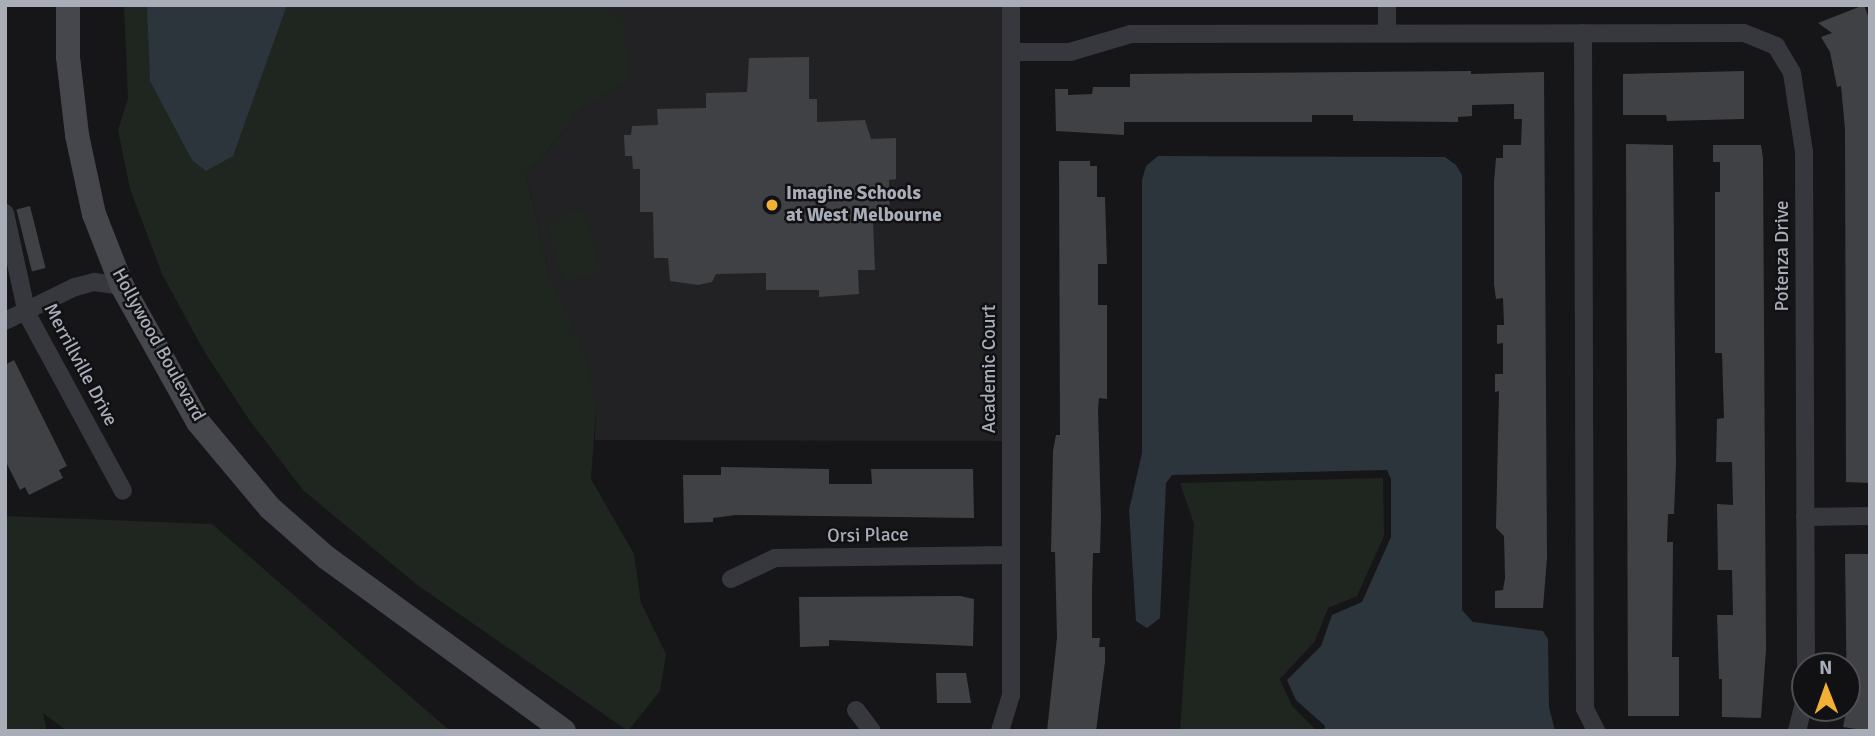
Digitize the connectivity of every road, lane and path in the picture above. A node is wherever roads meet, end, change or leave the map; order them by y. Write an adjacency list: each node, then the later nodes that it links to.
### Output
1 (68, 5): 8 (street, Hollywood Boulevard)
2 (1012, 5): 6 (street, Academic Court)
3 (1387, 5): 4 (street)
4 (1387, 33): 5 (street, Potenza Drive); 6 (street, Potenza Drive)
5 (1583, 33): 12 (street, Potenza Drive); 21 (street)
6 (1011, 52): 14 (street, Academic Court)
7 (5, 213): 9 (street, Merrillville Drive)
8 (122, 286): 9 (street); 18 (street, Hollywood Boulevard)
9 (27, 314): 10 (street); 11 (street, Merrillville Drive)
10 (5, 321)
11 (123, 491)
12 (1805, 516): 13 (street); 16 (street, Potenza Drive)
13 (1870, 516)
14 (1011, 555): 15 (street, Orsi Place); 20 (street, Academic Court)
15 (731, 579)
16 (1806, 652)
17 (856, 710): 19 (street)
18 (564, 731)
19 (872, 731)
20 (1000, 731)
21 (1596, 731)

